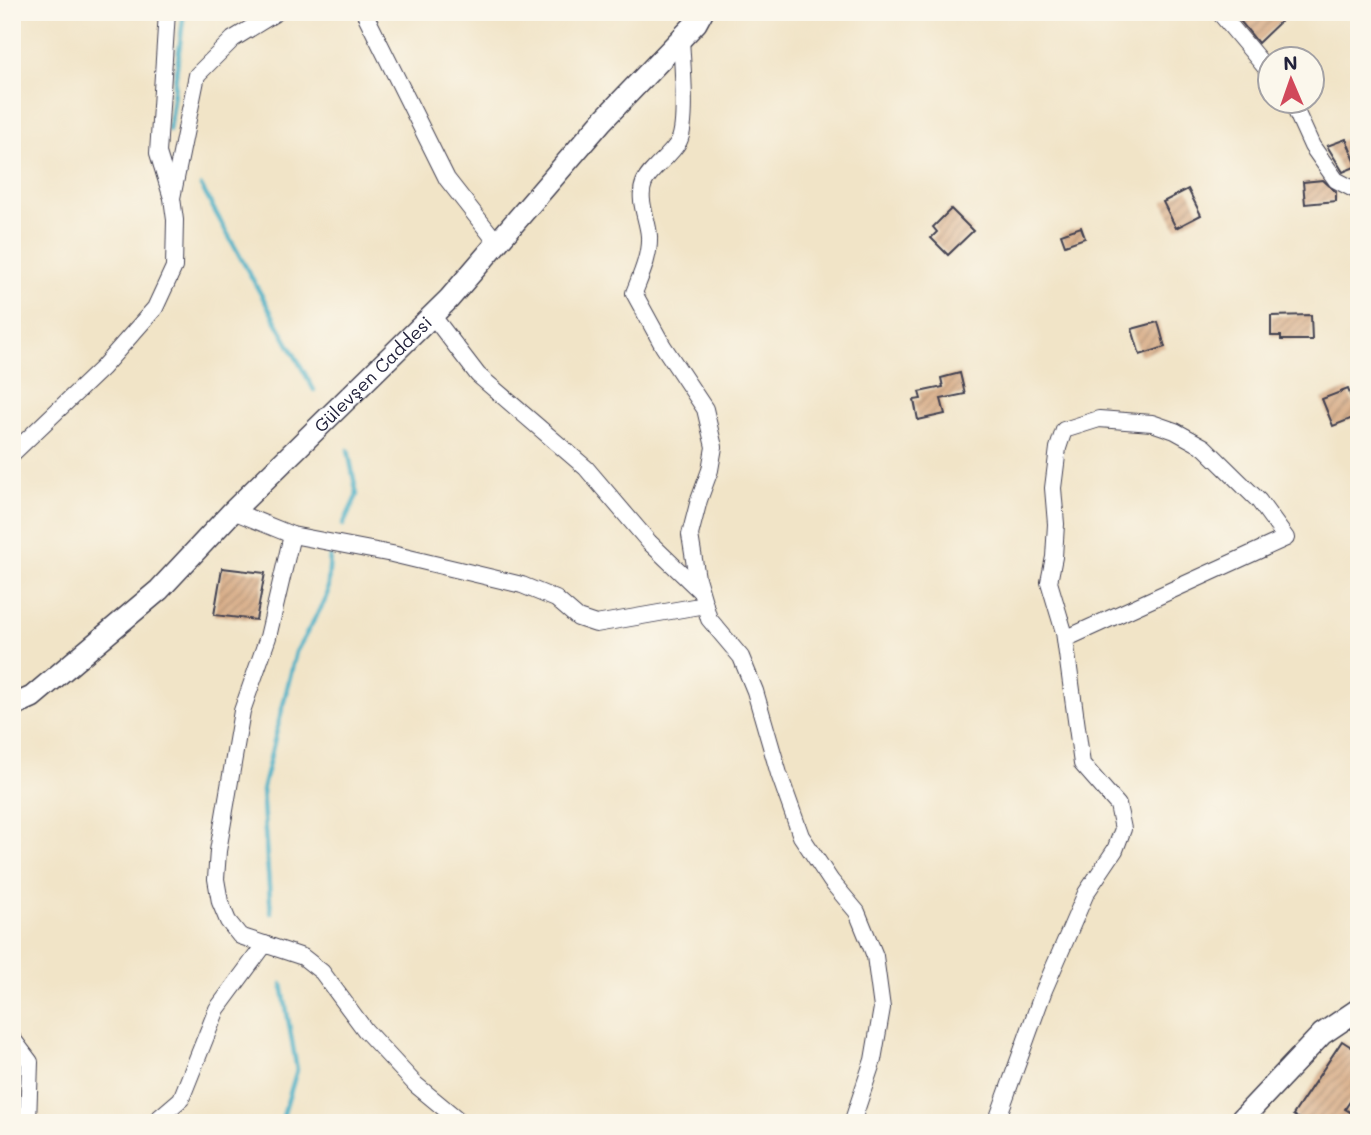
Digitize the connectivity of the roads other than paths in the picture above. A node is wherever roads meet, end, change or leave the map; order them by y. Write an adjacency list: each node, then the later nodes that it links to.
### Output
1 (167, 12): 10 (street)
2 (276, 12): 10 (street)
3 (364, 12): 11 (street)
4 (702, 12): 6 (street, Gülevşen Caddesi)
5 (1219, 12): 7 (street)
6 (681, 38): 11 (street, Gülevşen Caddesi); 16 (street)
7 (1256, 57)
8 (1298, 116): 9 (street)
9 (1359, 192)
10 (172, 198): 13 (street)
11 (498, 244): 12 (street, Gülevşen Caddesi)
12 (432, 315): 14 (street, Gülevşen Caddesi); 16 (street)
13 (12, 454)
14 (233, 511): 15 (street); 18 (street, Gülevşen Caddesi)
15 (292, 535): 16 (street); 19 (street)
16 (703, 598): 25 (street)
17 (1065, 639): 17 (street); 26 (street)
18 (12, 706)
19 (265, 944): 23 (street); 24 (street)
20 (1359, 1009): 27 (street)
21 (12, 1038): 22 (street)
22 (28, 1123)
23 (153, 1123)
24 (462, 1123)
25 (852, 1123)
26 (996, 1123)
27 (1238, 1123)

